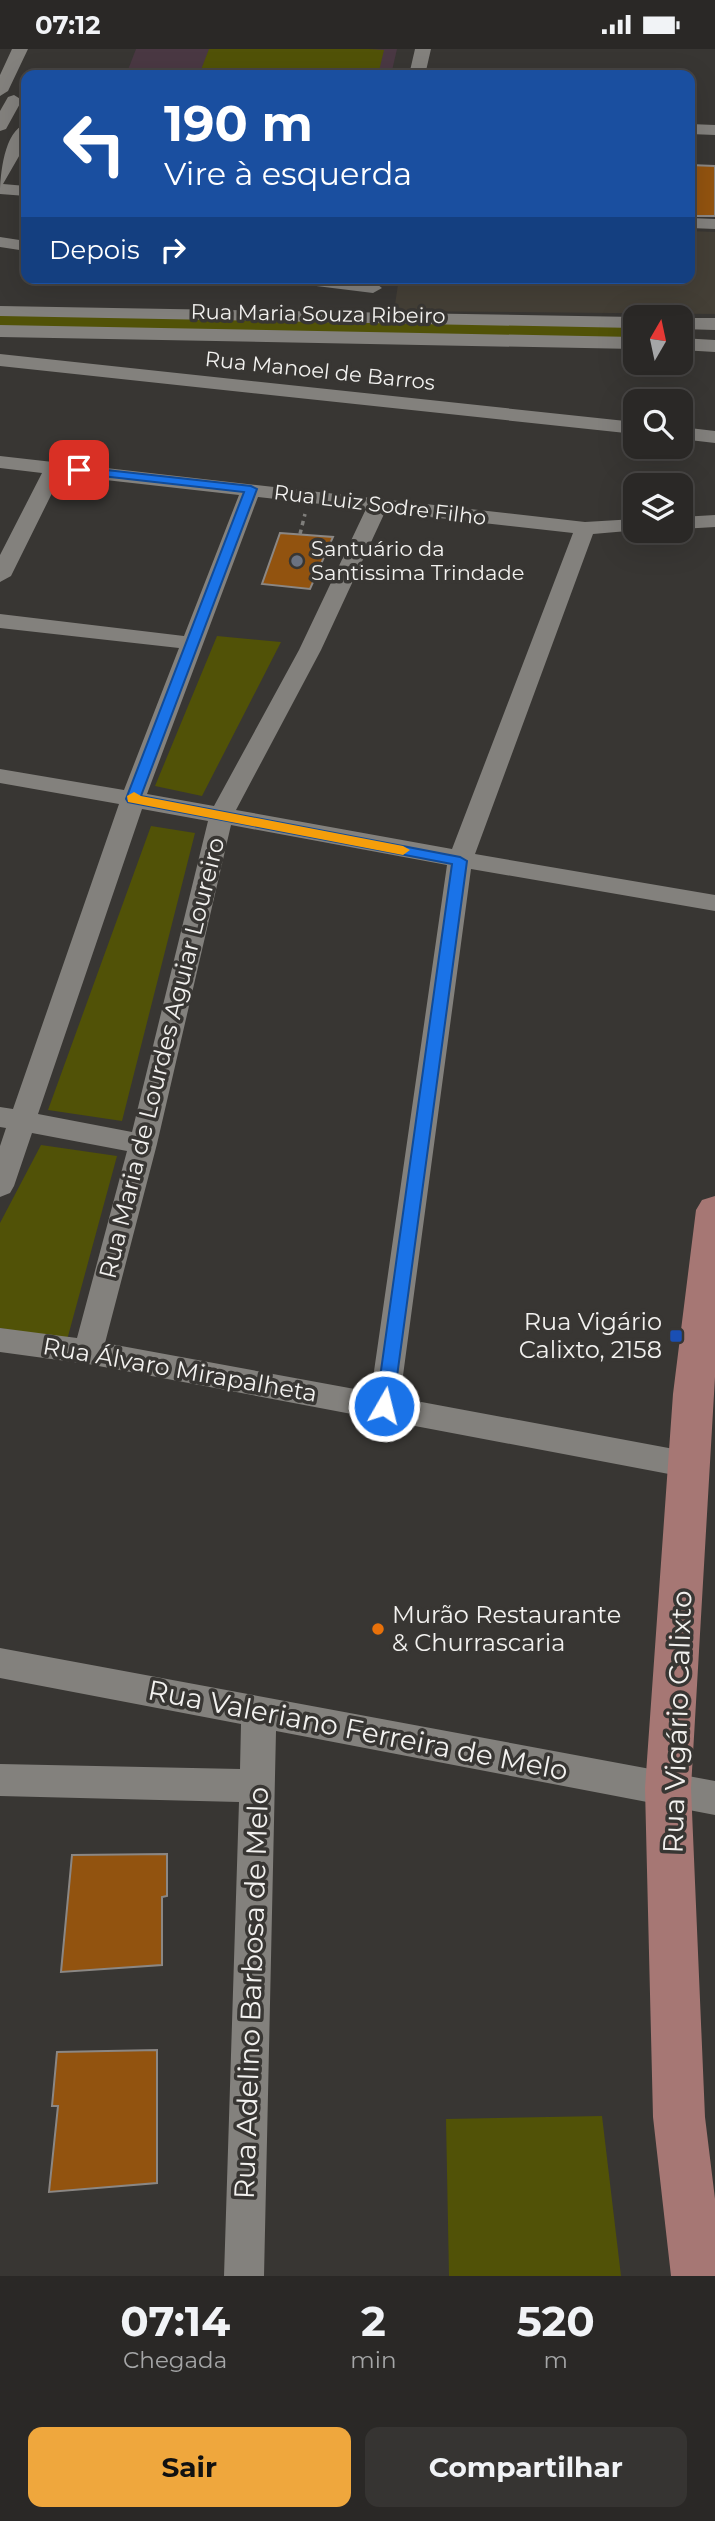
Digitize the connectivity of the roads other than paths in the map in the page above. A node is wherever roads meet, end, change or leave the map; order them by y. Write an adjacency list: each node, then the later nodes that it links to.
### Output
1 (20, 49): 4 (street)
2 (423, 49): 3 (street)
3 (418, 70)
4 (6, 107)
5 (695, 129): 6 (street)
6 (715, 130)
7 (21, 139): 10 (street)
8 (695, 144): 9 (street)
9 (715, 145)
10 (0, 180)
11 (0, 189): 12 (street)
12 (21, 191)
13 (695, 223): 14 (street)
14 (715, 224)
15 (0, 242): 16 (street)
16 (21, 245)
17 (375, 284): 19 (street)
18 (0, 311): 19 (street, Rua Maria Souza Ribeiro)
19 (373, 318): 20 (street, Rua Maria Souza Ribeiro)
20 (623, 323)
21 (693, 324): 22 (street)
22 (715, 324)
23 (0, 331): 24 (street, Rua Maria Souza Ribeiro)
24 (623, 344)
25 (693, 345): 26 (street)
26 (715, 346)
27 (0, 360): 28 (street, Rua Manoel de Barros)
28 (623, 427)
29 (693, 434): 30 (street)
30 (715, 437)
31 (0, 463): 32 (street, Rua Luiz Sodre Filho)
32 (54, 468): 33 (street, Rua Luiz Sodre Filho); 39 (street)
33 (251, 489): 34 (street, Rua Luiz Sodre Filho); 41 (street)
34 (378, 505): 38 (street, Rua Luiz Sodre Filho); 44 (street, Rua Maria de Lourdes Aguiar Loureiro)
35 (715, 521): 36 (street)
36 (693, 522)
37 (623, 526): 38 (street, Rua Luiz Sodre Filho)
38 (585, 528): 45 (street)
39 (0, 576)
40 (0, 621): 41 (street)
41 (192, 643): 43 (street)
42 (0, 776): 43 (street)
43 (133, 799): 44 (street); 47 (street)
44 (222, 814): 45 (street); 48 (street, Rua Maria de Lourdes Aguiar Loureiro)
45 (460, 861): 46 (street); 54 (street)
46 (715, 903)
47 (11, 1119): 48 (street); 49 (street)
48 (143, 1144): 52 (street, Rua Maria de Lourdes Aguiar Loureiro)
49 (0, 1186)
50 (715, 1210): 53 (main road, Rua Vigário Calixto)
51 (0, 1341): 52 (street, Rua Álvaro Mirapalheta)
52 (88, 1352): 54 (street, Rua Álvaro Mirapalheta)
53 (704, 1396): 55 (main road, Rua Vigário Calixto)
54 (384, 1406): 55 (street, Rua Álvaro Mirapalheta)
55 (690, 1465): 60 (main road, Rua Vigário Calixto)
56 (0, 1663): 57 (street, Rua Valeriano Ferreira de Melo)
57 (259, 1711): 59 (street, Rua Adelino Barbosa de Melo); 60 (street, Rua Valeriano Ferreira de Melo)
58 (0, 1780): 59 (street)
59 (257, 1786): 62 (street, Rua Adelino Barbosa de Melo)
60 (668, 1788): 61 (street, Rua Valeriano Ferreira de Melo); 63 (main road, Rua Vigário Calixto)
61 (715, 1798)
62 (244, 2276)
63 (698, 2276)

